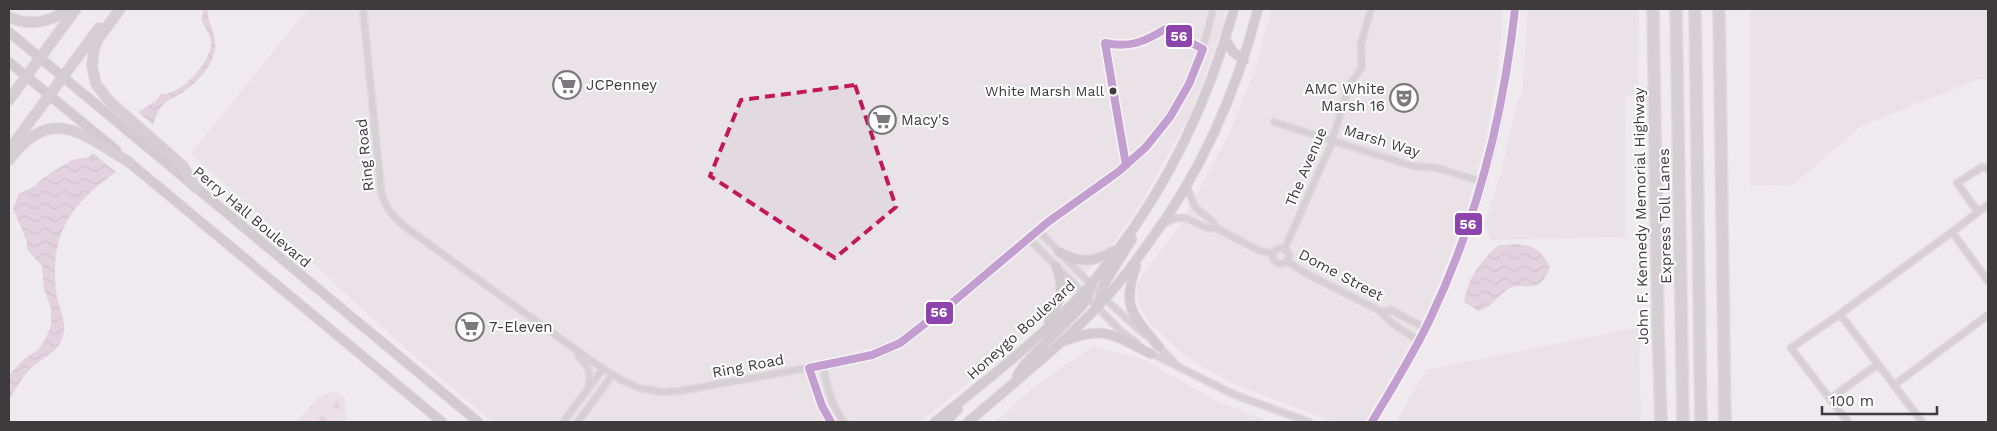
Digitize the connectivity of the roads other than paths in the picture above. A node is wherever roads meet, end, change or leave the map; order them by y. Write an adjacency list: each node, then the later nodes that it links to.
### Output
1 (67, 9): 15 (highway)
2 (76, 9): 18 (highway)
3 (112, 9): 22 (highway)
4 (120, 9): 32 (highway)
5 (363, 9): 62 (street, Ring Road)
6 (1214, 9): 39 (street, Ring Road)
7 (1234, 9): 17 (main road, Honeygo Boulevard)
8 (1258, 9): 19 (main road)
9 (1371, 9): 26 (street, The Avenue)
10 (1515, 9): 31 (street)
11 (1653, 9): 86 (highway, John F. Kennedy Memorial Highway)
12 (1676, 9): 87 (highway, Express Toll Lanes)
13 (1695, 9): 88 (highway)
14 (1719, 9): 89 (highway)
15 (9, 17)
16 (9, 32): 18 (main road, Perry Hall Boulevard)
17 (1226, 40): 19 (main road); 34 (main road, Honeygo Boulevard)
18 (40, 58): 21 (highway); 22 (main road, Perry Hall Boulevard)
19 (1244, 60): 33 (main road)
20 (9, 62): 21 (main road)
21 (26, 76): 23 (main road); 24 (highway)
22 (62, 77): 23 (highway); 32 (main road, Perry Hall Boulevard)
23 (49, 95): 27 (highway); 29 (main road)
24 (9, 100)
25 (1274, 122): 26 (street, Marsh Way)
26 (1332, 140): 31 (street, Marsh Way); 43 (street, The Avenue)
27 (9, 150)
28 (9, 160): 29 (highway)
29 (128, 162): 75 (main road)
30 (1988, 170): 36 (street)
31 (1482, 182): 57 (street)
32 (195, 187): 76 (main road, Perry Hall Boulevard)
33 (1187, 187): 37 (main road); 38 (street)
34 (1153, 199): 42 (main road, Honeygo Boulevard); 52 (main road)
35 (1988, 205): 36 (street)
36 (1978, 212): 40 (street)
37 (1165, 223): 38 (street); 46 (main road)
38 (1216, 228): 45 (street)
39 (1038, 230): 41 (street, Ring Road); 44 (street)
40 (1952, 232): 49 (street); 55 (street)
41 (1028, 238): 48 (street); 65 (street, Ring Road)
42 (1120, 247): 44 (main road); 50 (main road, Honeygo Boulevard)
43 (1284, 250): 45 (street); 47 (street)
44 (1059, 252): 50 (street)
45 (1273, 254): 47 (street)
46 (1140, 256): 52 (main road); 61 (main road)
47 (1287, 260): 54 (street, Dome Street)
48 (1056, 266): 51 (street); 58 (main road)
49 (1988, 281)
50 (1090, 285): 51 (main road); 52 (street)
51 (1085, 296): 53 (street); 58 (main road, Honeygo Boulevard); 71 (main road)
52 (1103, 297): 53 (main road); 61 (street)
53 (1097, 308): 60 (main road); 63 (street)
54 (1382, 312): 57 (street, Dome Street); 59 (street, Dome Street)
55 (1840, 314): 64 (street); 74 (street)
56 (1988, 316): 72 (street)
57 (1425, 328): 59 (street)
58 (1045, 330): 67 (main road, Honeygo Boulevard)
59 (1418, 341): 85 (street)
60 (1059, 343): 63 (main road); 71 (main road)
61 (1159, 347): 66 (street)
62 (573, 348): 69 (street, Ring Road); 73 (street)
63 (1151, 354): 66 (street)
64 (1878, 364): 72 (street); 74 (street)
65 (823, 365): 68 (street, Ring Road); 80 (street)
66 (1176, 365): 84 (street)
67 (1001, 367): 81 (main road, Honeygo Boulevard); 82 (main road)
68 (810, 368): 70 (street, Ring Road); 79 (street)
69 (603, 369): 70 (street, Ring Road); 73 (street)
70 (612, 374): 78 (street)
71 (1014, 383): 83 (main road)
72 (1894, 386): 91 (street)
73 (586, 392): 77 (street)
74 (1830, 399): 90 (street)
75 (442, 422)
76 (478, 422)
77 (563, 422)
78 (578, 422)
79 (831, 422)
80 (844, 422)
81 (935, 422)
82 (945, 422)
83 (968, 422)
84 (1309, 422)
85 (1372, 422)
86 (1661, 422)
87 (1683, 422)
88 (1701, 422)
89 (1725, 422)
90 (1848, 422)
91 (1922, 422)

